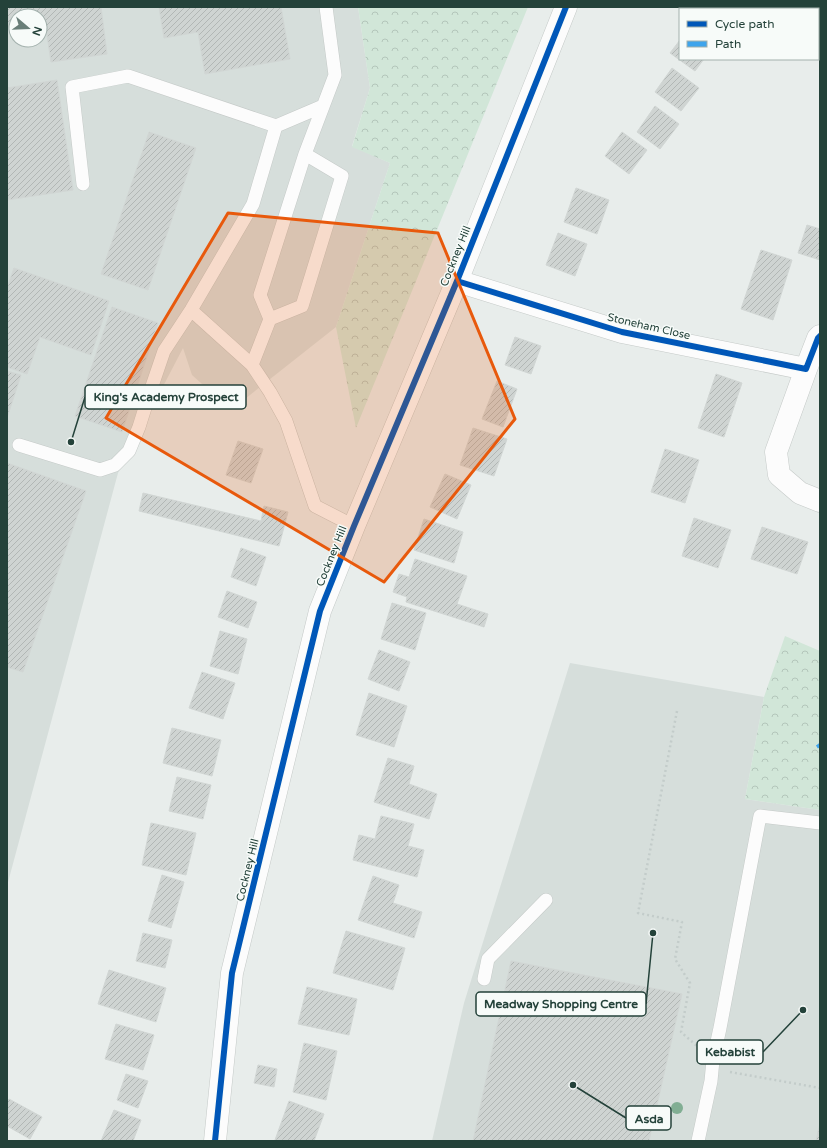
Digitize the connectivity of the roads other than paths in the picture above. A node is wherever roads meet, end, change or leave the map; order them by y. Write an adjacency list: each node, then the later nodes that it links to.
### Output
1 (326, 7): 3 (lane)
2 (566, 7): 7 (street, Cockney Hill)
3 (323, 106): 4 (lane); 5 (lane)
4 (276, 126): 6 (lane); 8 (lane)
5 (305, 154): 9 (lane); 9 (lane)
6 (83, 184)
7 (456, 281): 12 (street, Stoneham Close); 15 (street, Cockney Hill)
8 (191, 310): 11 (lane); 13 (lane)
9 (270, 319): 11 (lane)
10 (820, 336): 12 (street)
11 (252, 365): 15 (lane)
12 (806, 369): 14 (street)
13 (19, 445)
14 (820, 501)
15 (354, 526): 19 (street, Cockney Hill)
16 (820, 823): 20 (lane)
17 (546, 900): 18 (lane)
18 (484, 979)
19 (215, 1141)
20 (698, 1141)

